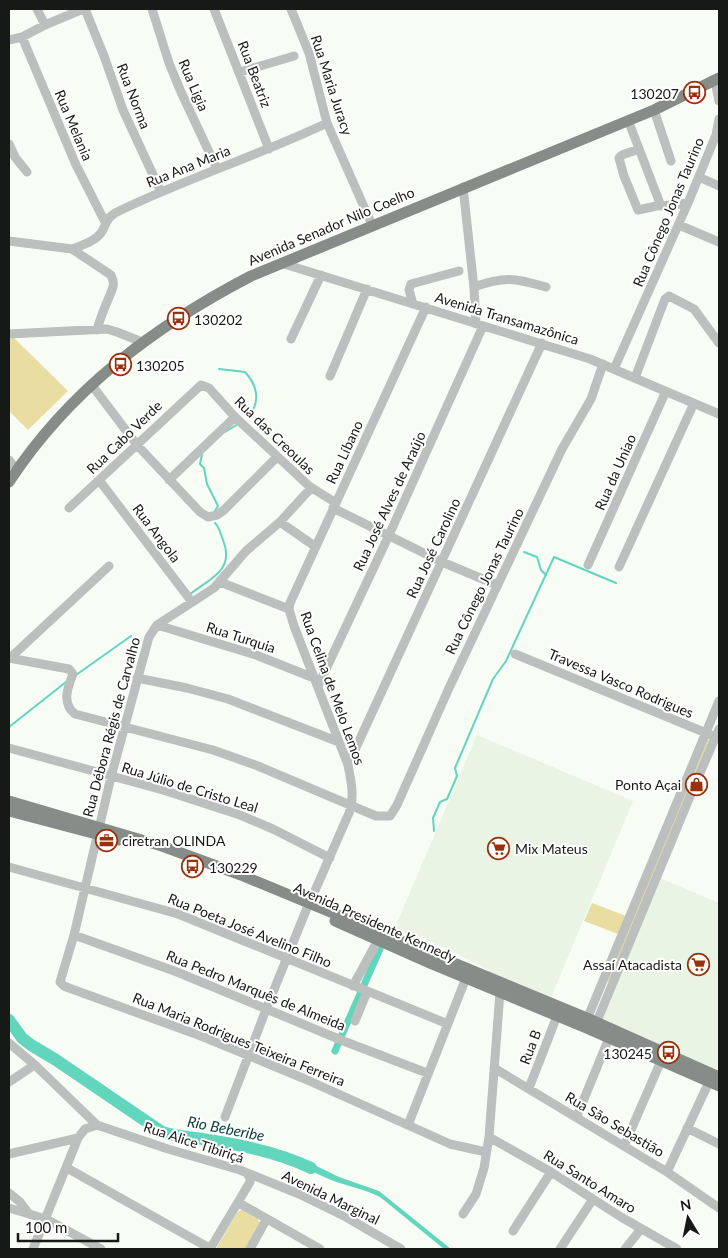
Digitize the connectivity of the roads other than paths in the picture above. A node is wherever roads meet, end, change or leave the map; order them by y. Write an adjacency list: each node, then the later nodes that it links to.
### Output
1 (37, 9): 6 (street)
2 (84, 9): 6 (street); 26 (street, Rua Norma)
3 (152, 9): 21 (street, Rua Ligia)
4 (214, 9): 10 (street, Rua Beatriz)
5 (291, 9): 16 (street, Rua Maria Juracy)
6 (45, 25): 7 (street)
7 (22, 37): 8 (street); 29 (street, Rua Melania)
8 (9, 40)
9 (294, 56): 10 (street)
10 (240, 72): 18 (street, Rua Beatriz)
11 (717, 79): 12 (street); 13 (main road, Avenida Senador Nilo Coelho)
12 (719, 101)
13 (654, 110): 15 (main road, Avenida Senador Nilo Coelho); 20 (street)
14 (719, 119): 23 (street, Rua Cônego Jonas Taurino)
15 (628, 120): 19 (street); 25 (main road, Avenida Senador Nilo Coelho)
16 (327, 123): 18 (street, Rua Ana Maria); 30 (street, Rua Maria Juracy)
17 (9, 144): 22 (street)
18 (270, 149): 21 (street, Rua Ana Maria)
19 (639, 149): 28 (street); 28 (street)
20 (671, 161)
21 (217, 169): 26 (street, Rua Ana Maria)
22 (27, 172)
23 (699, 177): 24 (street); 27 (street, Rua Cônego Jonas Taurino)
24 (719, 186)
25 (463, 187): 30 (main road, Avenida Senador Nilo Coelho); 38 (street, Rua José Alves de Araújo)
26 (161, 192): 29 (street, Rua Ana Maria)
27 (688, 203): 28 (street); 31 (street, Rua Cônego Jonas Taurino)
28 (661, 205)
29 (105, 222): 34 (street, Rua Ana Maria)
30 (372, 225): 35 (main road, Avenida Senador Nilo Coelho)
31 (679, 225): 33 (street); 51 (street, Rua Cônego Jonas Taurino)
32 (9, 241): 34 (street)
33 (719, 242)
34 (72, 249): 44 (street)
35 (281, 263): 37 (street, Avenida Transamazônica); 47 (main road, Avenida Senador Nilo Coelho)
36 (459, 271): 41 (street)
37 (321, 275): 40 (street, Avenida Transamazônica); 46 (street)
38 (474, 287): 39 (street); 43 (street, Rua José Alves de Araújo)
39 (546, 287)
40 (367, 289): 41 (street, Avenida Transamazônica); 52 (street)
41 (413, 304): 42 (street, Avenida Transamazônica)
42 (426, 308): 43 (street, Avenida Transamazônica); 68 (street, Rua Líbano)
43 (479, 325): 48 (street, Avenida Transamazônica); 71 (street, Rua José Alves de Araújo)
44 (97, 330): 45 (street); 47 (street)
45 (9, 334)
46 (291, 339)
47 (142, 342): 54 (main road, Avenida Senador Nilo Coelho)
48 (542, 343): 50 (street, Avenida Transamazônica); 73 (street, Rua José Carolino)
49 (719, 343): 53 (street)
50 (603, 364): 51 (street, Avenida Transamazônica); 78 (street, Rua Cônego Jonas Taurino)
51 (614, 369): 53 (street, Avenida Transamazônica)
52 (330, 376)
53 (636, 378): 56 (street, Avenida Transamazônica)
54 (91, 384): 60 (street); 63 (main road, Avenida Senador Nilo Coelho)
55 (198, 386): 59 (street, Rua das Creoulas); 60 (street, Rua Cabo Verde)
56 (666, 391): 57 (street, Avenida Transamazônica); 74 (street, Rua da Uniao)
57 (694, 403): 58 (street, Avenida Transamazônica); 76 (street)
58 (719, 414)
59 (235, 417): 61 (street, Rua das Creoulas); 65 (street)
60 (136, 445): 64 (street, Rua Cabo Verde); 65 (street)
61 (277, 457): 65 (street); 67 (street, Rua das Creoulas)
62 (9, 460): 63 (street)
63 (17, 470): 66 (main road, Avenida Senador Nilo Coelho)
64 (99, 480): 69 (street, Rua Cabo Verde); 79 (street, Rua Angola)
65 (169, 480)
66 (9, 482)
67 (311, 488): 68 (street, Rua das Creoulas); 70 (street)
68 (334, 506): 71 (street, Rua das Creoulas); 72 (street, Rua Líbano)
69 (69, 508)
70 (280, 522): 72 (street); 77 (street)
71 (389, 535): 73 (street, Rua das Creoulas); 85 (street, Rua José Alves de Araújo)
72 (316, 546): 80 (street, Rua Líbano)
73 (442, 562): 78 (street, Rua das Creoulas); 92 (street, Rua José Carolino)
74 (588, 565)
75 (109, 566): 83 (street)
76 (619, 567)
77 (220, 582): 79 (street); 80 (street)
78 (497, 585): 95 (street, Rua Cônego Jonas Taurino)
79 (192, 602): 81 (street)
80 (289, 609): 85 (street, Rua Celina de Melo Lemos)
81 (157, 625): 84 (street, Rua Débora Régis de Carvalho); 85 (street, Rua Turquia)
82 (515, 654): 88 (street, Travessa Vasco Rodrigues)
83 (10, 658): 87 (street)
84 (137, 678): 87 (street, Rua Débora Régis de Carvalho); 90 (street)
85 (316, 682): 90 (street, Rua Celina de Melo Lemos)
86 (719, 701): 88 (street)
87 (124, 726): 93 (street, Rua Débora Régis de Carvalho); 95 (street)
88 (706, 733): 89 (street, Travessa Vasco Rodrigues); 107 (street)
89 (718, 733): 108 (street)
90 (339, 742): 92 (street, Rua Celina de Melo Lemos)
91 (9, 748): 93 (street, Rua Júlio de Cristo Leal)
92 (348, 765): 95 (street, Rua Celina de Melo Lemos)
93 (111, 777): 97 (street, Rua Débora Régis de Carvalho); 98 (street, Rua Júlio de Cristo Leal)
94 (9, 802): 97 (main road, Avenida Presidente Kennedy)
95 (352, 806): 98 (street)
96 (9, 811): 97 (main road, Avenida Presidente Kennedy)
97 (98, 830): 100 (street, Rua Débora Régis de Carvalho); 101 (main road, Avenida Presidente Kennedy)
98 (330, 858): 101 (street)
99 (9, 867): 100 (street, Rua Poeta José Avelino Filho)
100 (85, 887): 102 (street, Rua Débora Régis de Carvalho); 104 (street, Rua Poeta José Avelino Filho)
101 (309, 905): 103 (main road, Avenida Presidente Kennedy); 104 (street); 115 (main road, Avenida Presidente Kennedy)
102 (74, 935): 106 (street, Rua Débora Régis de Carvalho); 111 (street, Rua Pedro Marquês de Almeida)
103 (378, 940): 105 (main road, Avenida Presidente Kennedy); 109 (street)
104 (286, 958): 109 (street, Rua Poeta José Avelino Filho); 111 (street)
105 (466, 978): 110 (main road, Avenida Presidente Kennedy); 114 (street)
106 (60, 982): 118 (street, Rua Maria Rodrigues Teixeira Ferreira)
107 (602, 984): 108 (street); 115 (street)
108 (612, 988): 115 (street)
109 (361, 989): 113 (street); 114 (street, Rua Poeta José Avelino Filho)
110 (500, 992): 112 (main road, Avenida Presidente Kennedy); 121 (street)
111 (267, 1007): 118 (street); 122 (street, Rua Pedro Marquês de Almeida)
112 (557, 1016): 115 (main road, Avenida Presidente Kennedy); 125 (street, Rua B)
113 (354, 1021)
114 (448, 1024): 122 (street)
115 (590, 1025): 116 (main road, Avenida Presidente Kennedy); 124 (main road, Avenida Presidente Kennedy)
116 (609, 1038): 119 (main road, Avenida Presidente Kennedy); 126 (street)
117 (9, 1043): 128 (street)
118 (247, 1056): 127 (street); 129 (street, Rua Maria Rodrigues Teixeira Ferreira)
119 (661, 1061): 124 (main road, Avenida Presidente Kennedy); 134 (street)
120 (30, 1068): 123 (street)
121 (494, 1068): 125 (street, Rua São Sebastião); 133 (street)
122 (427, 1073): 129 (street)
123 (9, 1082)
124 (716, 1082): 130 (street)
125 (529, 1088): 126 (street, Rua São Sebastião)
126 (577, 1116): 134 (street, Rua São Sebastião)
127 (224, 1117)
128 (97, 1125): 131 (street); 139 (street, Rua Alice Tibiriçá)
129 (408, 1125): 133 (street, Rua Maria Rodrigues Teixeira Ferreira)
130 (687, 1128): 132 (street); 138 (street)
131 (78, 1138): 135 (street); 136 (street)
132 (719, 1144)
133 (488, 1145): 137 (street, Rua Santo Amaro); 146 (street)
134 (624, 1146): 138 (street, Rua São Sebastião)
135 (9, 1154)
136 (67, 1168): 147 (street); 153 (street)
137 (551, 1172): 141 (street, Rua Santo Amaro); 150 (street)
138 (667, 1172): 144 (street, Rua São Sebastião)
139 (247, 1174): 142 (street); 156 (street, Avenida Marginal)
140 (9, 1193): 145 (street)
141 (593, 1199): 149 (street, Rua Santo Amaro); 157 (street)
142 (239, 1203): 148 (street); 153 (street)
143 (9, 1208): 145 (street)
144 (719, 1208)
145 (29, 1214): 147 (street)
146 (462, 1214)
147 (46, 1219): 151 (street); 152 (street)
148 (266, 1220): 154 (street); 155 (street)
149 (641, 1229): 158 (street); 159 (street, Rua Santo Amaro)
150 (513, 1231)
151 (33, 1249)
152 (102, 1249)
153 (210, 1249)
154 (250, 1249)
155 (320, 1249)
156 (401, 1249)
157 (560, 1249)
158 (626, 1249)
159 (677, 1249)

